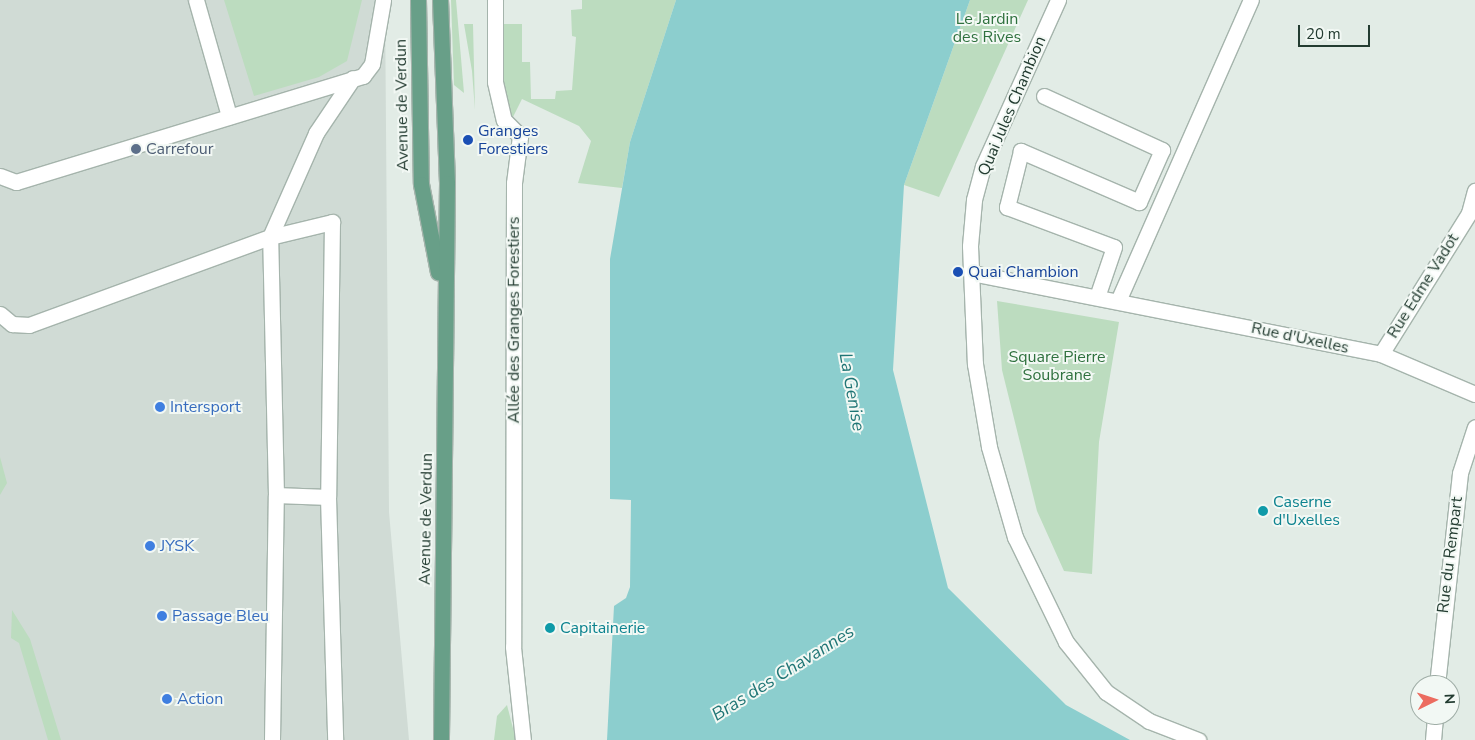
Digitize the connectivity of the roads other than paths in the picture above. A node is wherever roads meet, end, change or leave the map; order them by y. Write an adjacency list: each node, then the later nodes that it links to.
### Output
1 (196, 0): 10 (street)
2 (383, 0): 8 (street)
3 (418, 0): 16 (main road, Avenue de Verdun)
4 (440, 0): 16 (main road, Avenue de Verdun)
5 (495, 0): 29 (street, Allée des Granges Forestiers)
6 (1058, 0): 14 (street, Quai Jules Chambion)
7 (1251, 0): 17 (street)
8 (354, 78): 10 (street); 13 (street)
9 (1044, 96): 15 (street)
10 (229, 116): 11 (street)
11 (0, 176)
12 (1475, 191): 19 (street, Rue Edme Vadot)
13 (270, 237): 18 (street); 22 (street); 23 (street)
14 (972, 274): 15 (street, Rue d'Uxelles); 30 (street, Quai Jules Chambion)
15 (1097, 297): 17 (street, Rue d'Uxelles)
16 (443, 298): 28 (main road, Avenue de Verdun)
17 (1118, 301): 19 (street, Rue d'Uxelles)
18 (0, 314)
19 (1381, 354): 20 (street, Rue d'Uxelles)
20 (1475, 394)
21 (1475, 427): 24 (street, Rue du Rempart)
22 (276, 495): 23 (street); 26 (street)
23 (328, 497): 27 (street)
24 (1438, 675)
25 (1434, 725): 31 (street)
26 (272, 740)
27 (335, 740)
28 (441, 740)
29 (523, 740)
30 (1198, 740)
31 (1433, 740)

